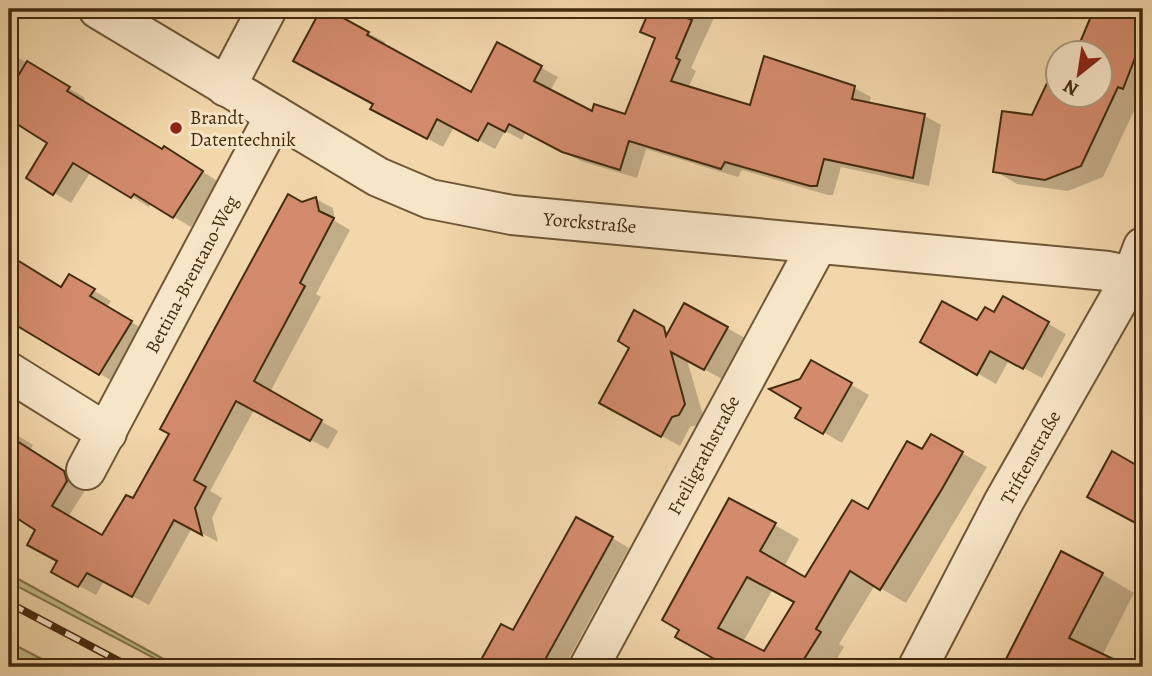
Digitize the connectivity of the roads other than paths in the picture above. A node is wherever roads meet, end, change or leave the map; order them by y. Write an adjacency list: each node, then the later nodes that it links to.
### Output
1 (98, 9): 3 (street, Yorckstraße)
2 (267, 9): 3 (street)
3 (226, 87): 4 (street, Yorckstraße)
4 (275, 115): 5 (street, Yorckstraße); 8 (street, Bettina-Brentano-Weg)
5 (818, 244): 6 (street, Yorckstraße); 10 (street, Freiligrathstraße)
6 (1137, 262): 11 (street, Triftenstraße)
7 (9, 372): 8 (street)
8 (107, 433): 9 (street, Bettina-Brentano-Weg)
9 (86, 470)
10 (589, 667)
11 (918, 667)

